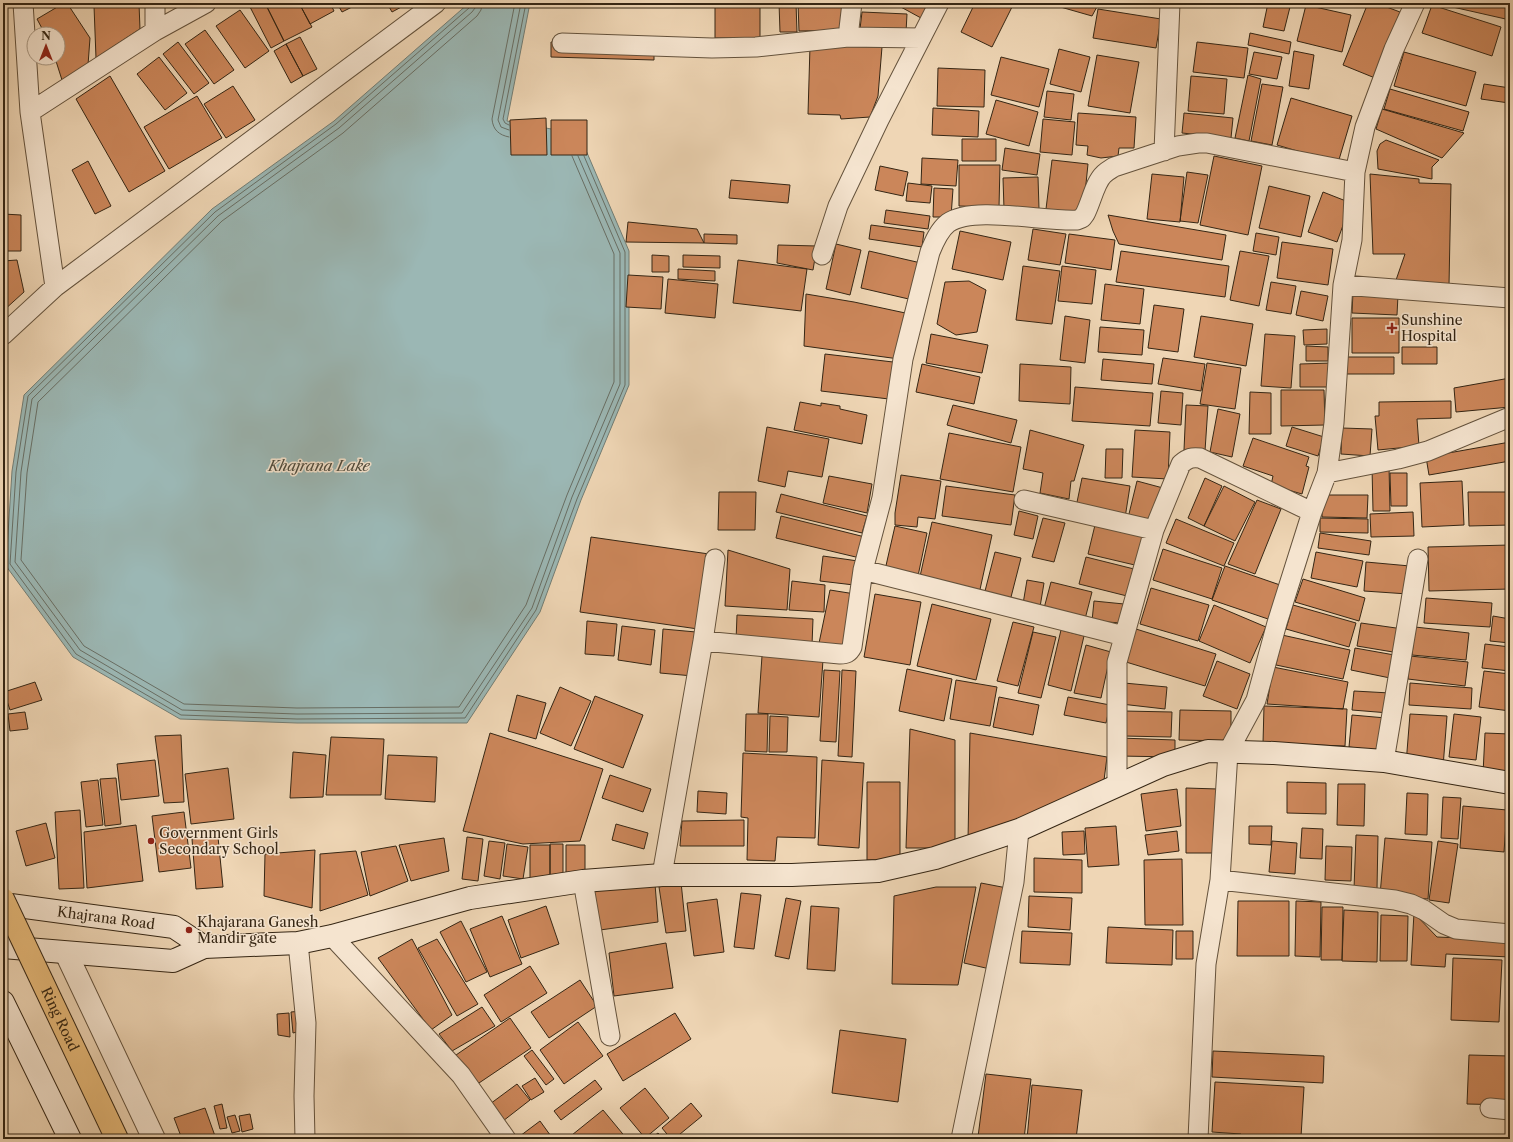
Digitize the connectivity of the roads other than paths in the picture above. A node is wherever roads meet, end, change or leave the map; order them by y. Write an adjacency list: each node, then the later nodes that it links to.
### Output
1 (24, 3): 13 (street)
2 (155, 3): 9 (street)
3 (206, 3): 9 (street)
4 (436, 3): 18 (street)
5 (852, 3): 10 (street)
6 (939, 3): 11 (street)
7 (1170, 3): 14 (street)
8 (1415, 3): 15 (street)
9 (155, 31): 13 (street)
10 (848, 37): 11 (street); 12 (street)
11 (921, 38): 16 (street)
12 (562, 43)
13 (30, 112): 18 (street)
14 (1164, 151): 15 (street); 28 (street)
15 (1355, 172): 17 (street)
16 (822, 255)
17 (1343, 285): 19 (street); 22 (street)
18 (55, 287): 20 (street)
19 (1510, 298)
20 (3, 335)
21 (1510, 417): 22 (street)
22 (1327, 473): 24 (street)
23 (1024, 500): 25 (street)
24 (1312, 512): 25 (street); 31 (street)
25 (1154, 530): 29 (street)
26 (715, 559): 30 (street)
27 (1418, 559): 32 (street)
28 (863, 570): 29 (street); 30 (street)
29 (1124, 636): 34 (street)
30 (703, 641): 36 (street)
31 (1228, 752): 32 (main road); 34 (main road); 37 (street)
32 (1384, 761): 33 (main road)
33 (1510, 783)
34 (1117, 785): 35 (main road)
35 (1019, 830): 36 (main road); 56 (street)
36 (662, 875): 38 (main road)
37 (1220, 880): 41 (street); 57 (street)
38 (583, 881): 42 (main road); 48 (street)
39 (3, 899): 52 (main road, Ring Road, bridge)
40 (3, 904): 45 (main road, Khajrana Road)
41 (1510, 934)
42 (332, 936): 43 (main road); 55 (street)
43 (298, 942): 45 (main road); 54 (street)
44 (3, 947): 46 (main road)
45 (204, 947): 46 (main road)
46 (66, 953): 53 (main road)
47 (3, 1002): 51 (main road)
48 (610, 1036)
49 (1490, 1108): 50 (street)
50 (1510, 1110)
51 (70, 1139)
52 (117, 1139)
53 (154, 1139)
54 (305, 1139)
55 (506, 1139)
56 (961, 1139)
57 (1198, 1139)

